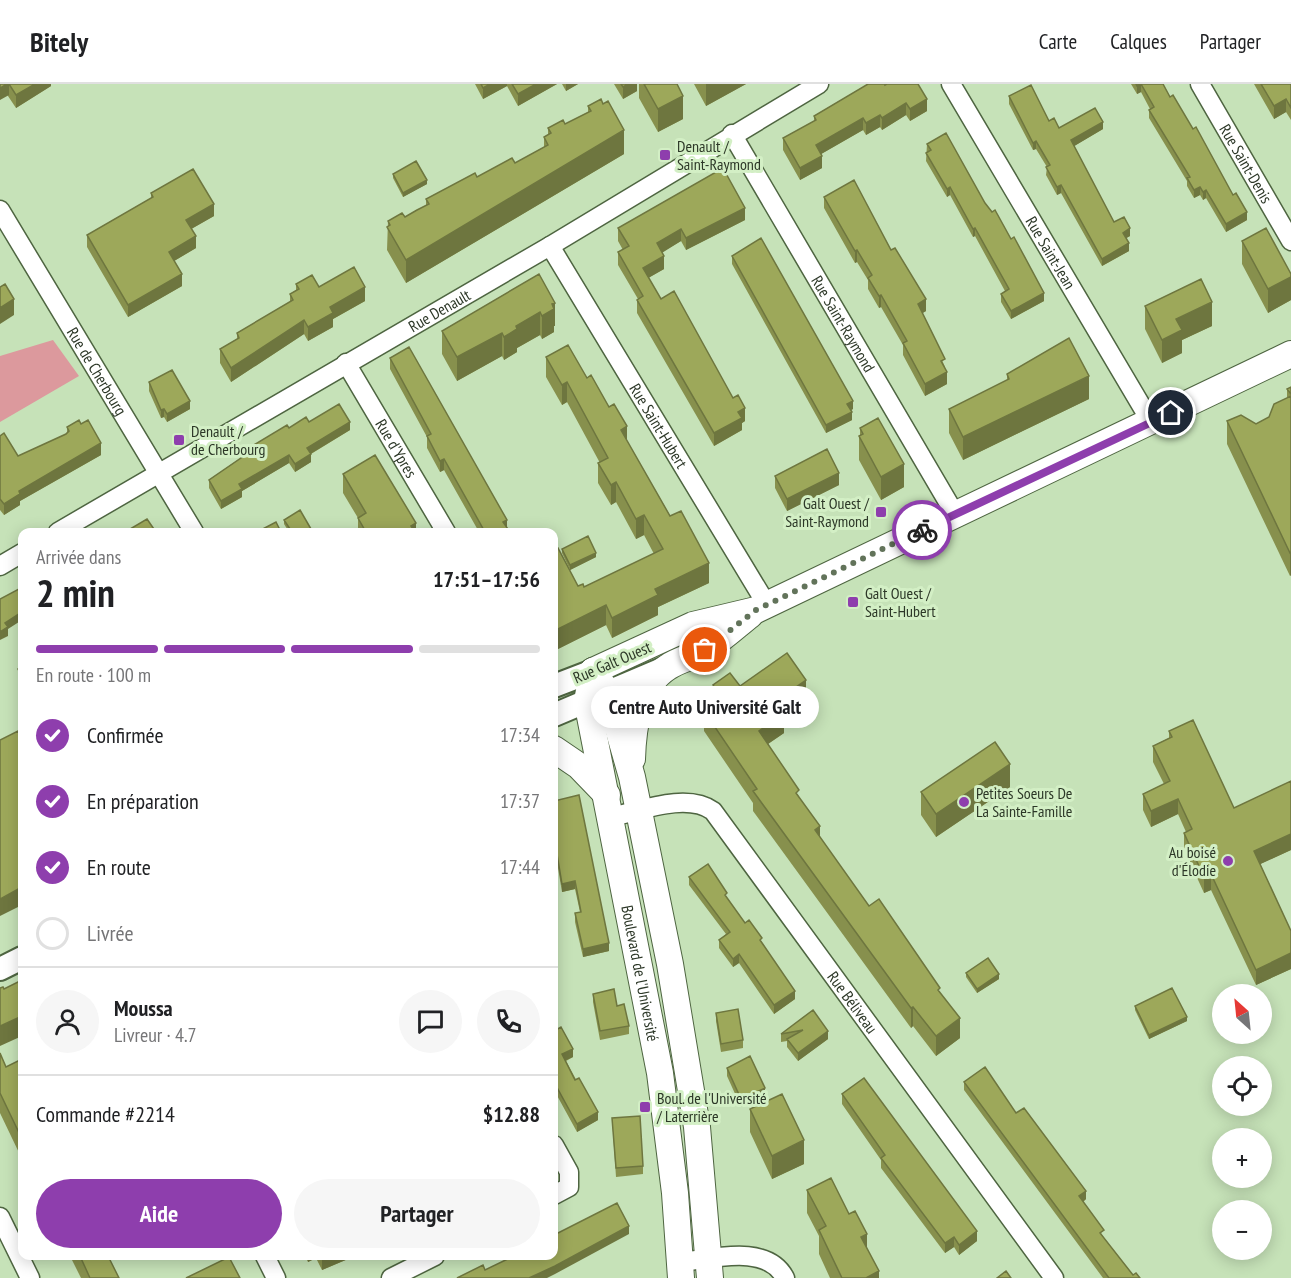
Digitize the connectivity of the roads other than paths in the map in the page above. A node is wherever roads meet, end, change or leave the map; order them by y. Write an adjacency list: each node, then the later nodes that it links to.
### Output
1 (819, 84): 4 (street, Rue Denault)
2 (951, 84): 10 (street, Rue Saint-Jean)
3 (1200, 84): 6 (street, Rue Saint-Denis)
4 (732, 134): 7 (street, Rue Denault); 12 (street, Rue Saint-Raymond)
5 (0, 210): 11 (street, Rue de Cherbourg)
6 (1291, 241)
7 (550, 246): 9 (street, Rue Denault); 18 (street, Rue Saint-Hubert)
8 (1291, 354): 10 (main road, Rue Galt Ouest)
9 (346, 363): 11 (street, Rue Denault); 15 (street, Rue d'Ypres)
10 (1151, 422): 12 (main road, Rue Galt Ouest)
11 (160, 473): 13 (street, Rue Denault); 14 (street, Rue de Cherbourg)
12 (955, 514): 18 (main road, Rue Galt Ouest)
13 (65, 528)
14 (192, 528)
15 (444, 528)
16 (18, 555): 17 (street)
17 (0, 566)
18 (762, 607): 19 (main road); 20 (main road, Rue Galt Ouest)
19 (667, 668): 22 (street, Rue Galt Ouest); 25 (main road)
20 (593, 671): 21 (street, Rue Galt Ouest); 22 (main road)
21 (558, 684)
22 (598, 697): 23 (street, Rue Galt Ouest); 25 (main road); 26 (main road, Boulevard de l'Université)
23 (558, 713)
24 (558, 752): 26 (main road)
25 (632, 777): 27 (main road, Boulevard de l'Université)
26 (609, 806): 27 (street, Rue Béliveau); 38 (main road, Boulevard de l'Université)
27 (640, 811): 37 (main road, Boulevard de l'Université); 43 (street, Rue Béliveau)
28 (18, 960): 29 (street)
29 (0, 969)
30 (558, 1152): 31 (street)
31 (561, 1191)
32 (0, 1217): 33 (street)
33 (18, 1254)
34 (21, 1260): 39 (street)
35 (267, 1260): 40 (street)
36 (427, 1260): 41 (street)
37 (709, 1269): 38 (street); 42 (street)
38 (680, 1270)
39 (30, 1278)
40 (276, 1278)
41 (391, 1278)
42 (785, 1278)
43 (1054, 1278)

